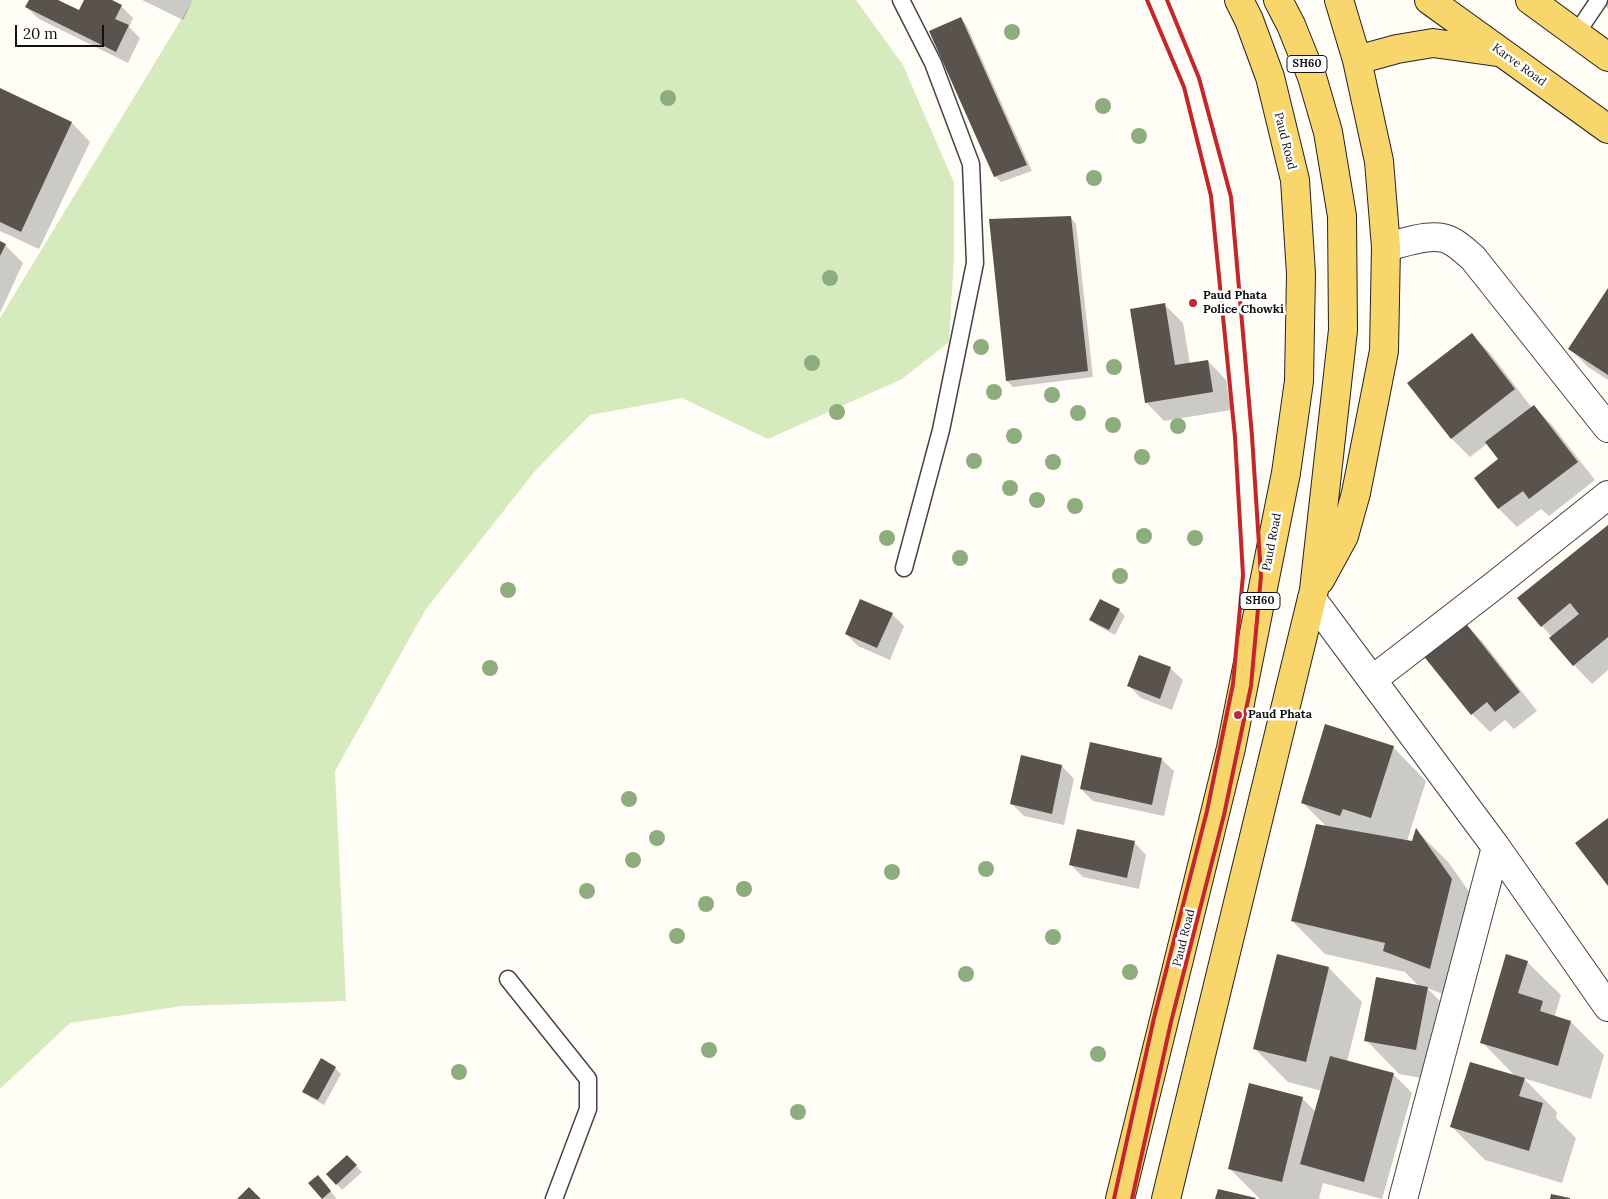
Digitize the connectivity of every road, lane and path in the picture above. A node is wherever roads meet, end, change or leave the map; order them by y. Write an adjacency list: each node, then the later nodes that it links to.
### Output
1 (901, 0): 16 (lane)
2 (1278, 0): 17 (main road, SH60)
3 (1339, 0): 11 (main road)
4 (1429, 0): 9 (main road, Karve Road)
5 (1530, 0): 8 (main road)
6 (1599, 0): 8 (lane)
7 (1251, 7): 23 (main road, Paud Road / SH60)
8 (1576, 34): 10 (main road)
9 (1501, 52): 11 (main road); 12 (main road, Karve Road)
10 (1608, 57)
11 (1357, 60): 13 (main road)
12 (1608, 130)
13 (1386, 247): 14 (street); 17 (main road)
14 (1608, 428)
15 (1608, 495): 18 (street)
16 (904, 568)
17 (1313, 594): 18 (street); 24 (main road)
18 (1372, 680): 19 (street)
19 (1496, 847): 21 (street); 25 (street)
20 (508, 979): 22 (lane)
21 (1608, 1007)
22 (554, 1199)
23 (1120, 1199)
24 (1166, 1199)
25 (1403, 1199)

